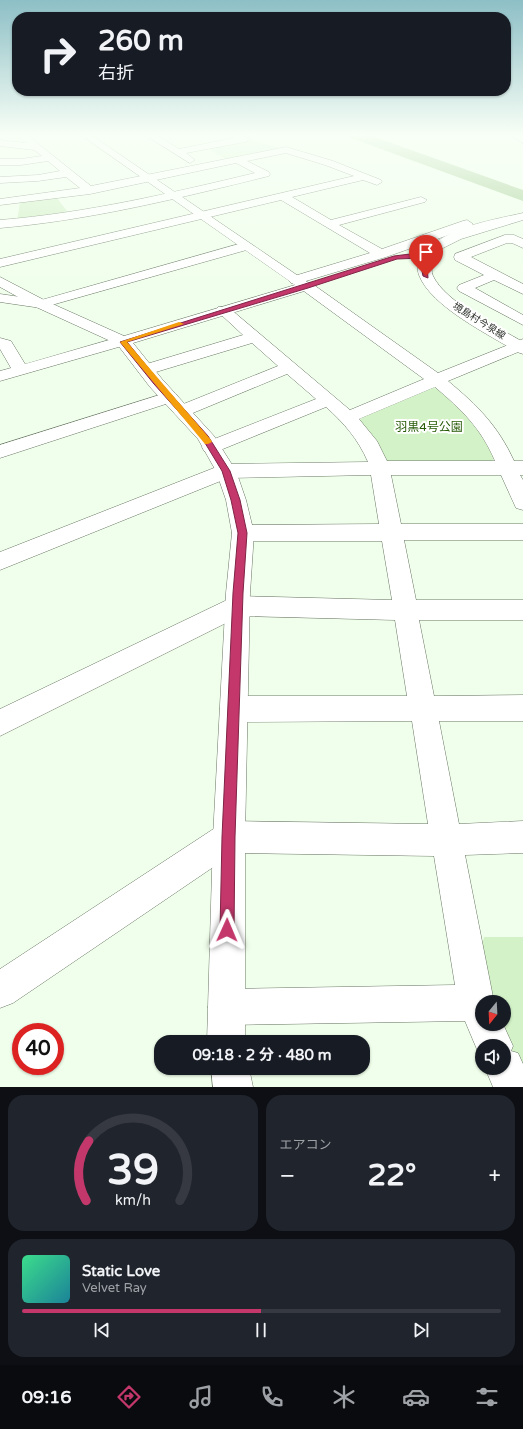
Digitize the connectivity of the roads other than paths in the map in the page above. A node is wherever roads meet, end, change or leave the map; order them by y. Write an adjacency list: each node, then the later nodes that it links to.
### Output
1 (85, 186): 6 (street)
2 (113, 186): 6 (street)
3 (158, 186): 7 (street)
4 (216, 186): 7 (street)
5 (326, 186): 8 (street)
6 (90, 190): 10 (street)
7 (173, 196): 11 (street); 15 (street)
8 (282, 196): 11 (street); 13 (street)
9 (420, 200): 13 (street)
10 (6, 202): 15 (street)
11 (201, 215): 17 (street); 20 (street)
12 (523, 216): 19 (street)
13 (329, 224): 18 (street)
14 (466, 224): 18 (street)
15 (2, 227)
16 (523, 244): 21 (street)
17 (246, 246): 23 (street); 26 (street)
18 (381, 254): 23 (street)
19 (426, 257): 23 (street); 32 (street, 境島村今泉線)
20 (5, 258)
21 (496, 275): 24 (street); 28 (street)
22 (0, 281): 26 (street)
23 (301, 283): 27 (street); 37 (street)
24 (523, 290)
25 (0, 298): 26 (street)
26 (41, 304): 30 (street)
27 (223, 310): 29 (street); 30 (street)
28 (523, 321)
29 (254, 337): 33 (street); 35 (street)
30 (123, 342): 34 (street); 35 (street)
31 (0, 343): 34 (street)
32 (522, 346): 37 (street)
33 (289, 367): 38 (street); 39 (street)
34 (21, 370): 36 (street)
35 (146, 370): 39 (street)
36 (0, 376)
37 (438, 381): 40 (street); 44 (street)
38 (328, 400): 40 (street); 41 (street)
39 (175, 404): 41 (street); 42 (street)
40 (348, 417): 43 (street)
41 (211, 447): 45 (street)
42 (0, 452)
43 (380, 468): 44 (street); 45 (street); 47 (street)
44 (516, 468): 46 (street)
45 (226, 471): 49 (street); 50 (street)
46 (523, 503)
47 (392, 532): 48 (street); 49 (street); 52 (street)
48 (523, 532)
49 (243, 533): 51 (street)
50 (0, 561)
51 (238, 606): 52 (street); 55 (street); 57 (street)
52 (406, 610): 53 (street); 56 (street)
53 (523, 610)
54 (523, 708): 56 (street)
55 (234, 709): 56 (street); 58 (street)
56 (423, 709): 60 (street)
57 (0, 724)
58 (229, 837): 60 (street); 61 (street); 63 (street)
59 (523, 837): 60 (street)
60 (446, 840): 62 (street)
61 (0, 990)
62 (477, 995)
63 (226, 1007): 64 (street); 65 (street)
64 (475, 1015)
65 (226, 1035)
66 (231, 1075): 68 (street)
67 (508, 1075): 69 (street)
68 (233, 1087)
69 (514, 1087)

